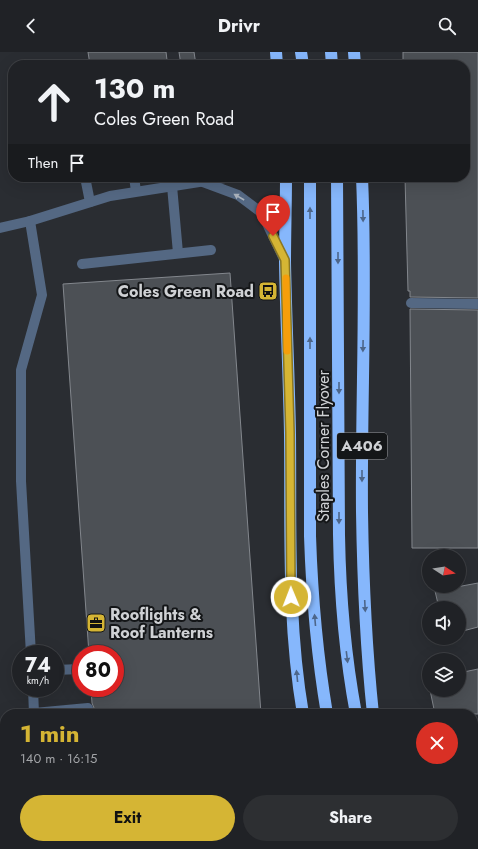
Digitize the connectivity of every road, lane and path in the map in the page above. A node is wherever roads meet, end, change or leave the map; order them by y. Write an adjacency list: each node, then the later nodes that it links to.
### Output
1 (86, 182): 11 (street)
2 (135, 182): 10 (street)
3 (195, 182): 9 (street)
4 (204, 182): 16 (street, one-way to 4)
5 (286, 182): 16 (highway)
6 (310, 182): 26 (highway, Staples Corner Flyover, one-way to 6)
7 (338, 182): 27 (highway, Staples Corner Flyover / A406, one-way to 27)
8 (362, 182): 28 (highway, A406, one-way to 28)
9 (172, 186): 10 (street); 15 (street)
10 (136, 191): 11 (street)
11 (90, 202): 12 (street)
12 (30, 221): 13 (street); 20 (street)
13 (0, 228)
14 (211, 250): 15 (street)
15 (178, 253): 17 (street)
16 (285, 260): 25 (highway, one-way to 16)
17 (82, 264)
18 (411, 303): 19 (street)
19 (478, 304)
20 (30, 645)
21 (33, 697): 23 (street)
22 (88, 708): 24 (street)
23 (34, 709)
24 (77, 709)
25 (302, 709)
26 (326, 709)
27 (355, 709)
28 (373, 709)

